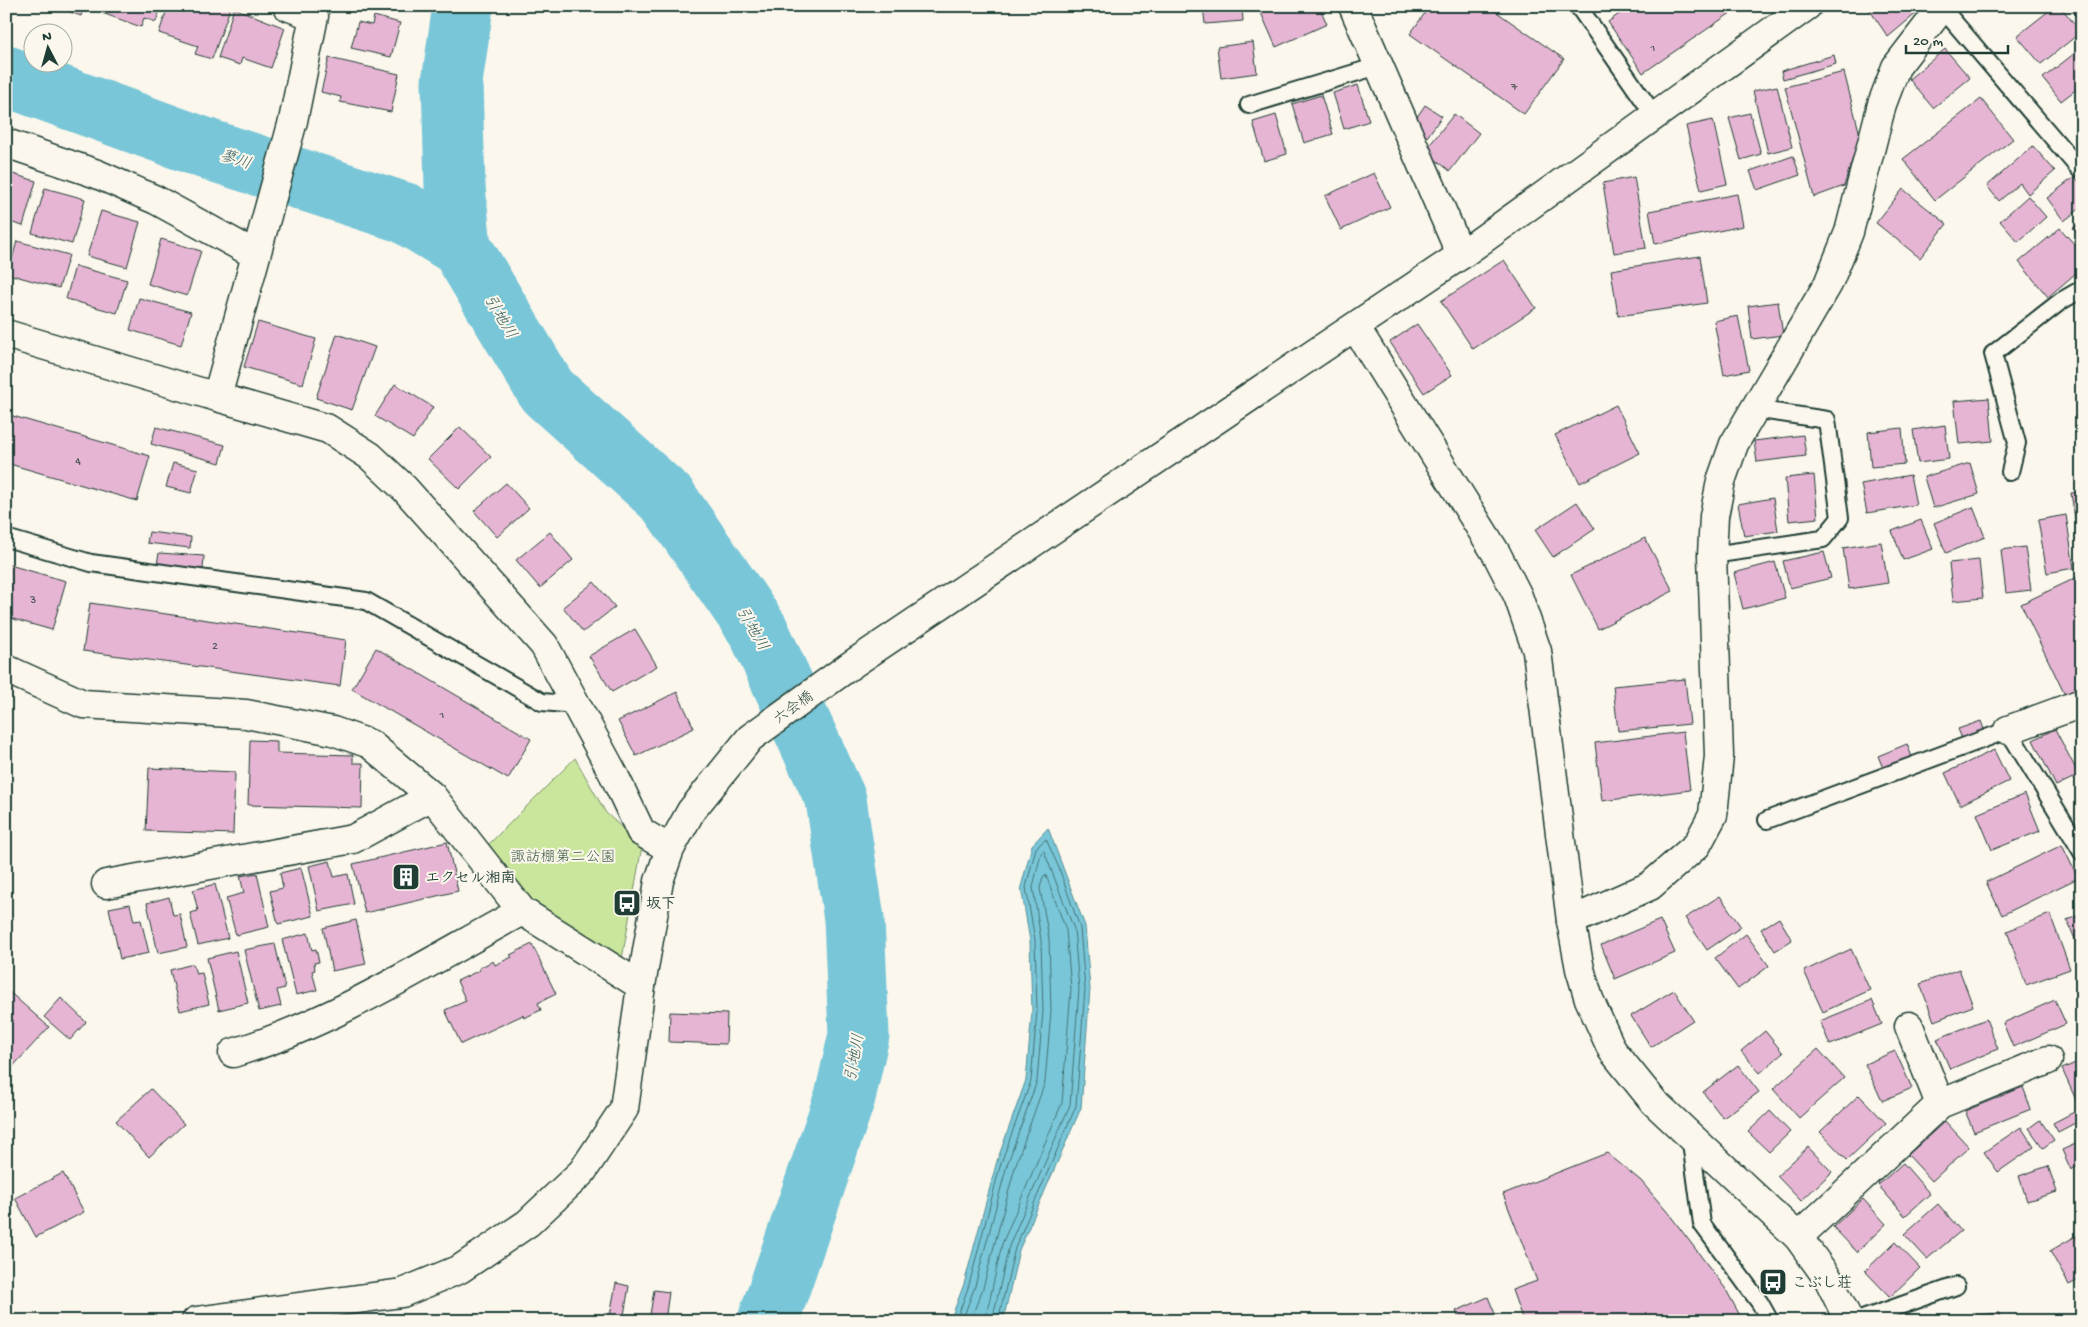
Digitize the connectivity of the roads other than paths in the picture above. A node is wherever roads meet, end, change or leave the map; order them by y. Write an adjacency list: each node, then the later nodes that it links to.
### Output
1 (286, 6): 6 (street)
2 (1353, 6): 7 (street)
3 (1578, 6): 9 (lane)
4 (1807, 6): 9 (street, 六会橋)
5 (1943, 7): 11 (lane); 18 (street)
6 (315, 11): 12 (street)
7 (1378, 66): 8 (lane); 13 (street)
8 (1249, 105)
9 (1654, 114): 13 (street, 六会橋)
10 (6, 142): 12 (street)
11 (2082, 172)
12 (256, 255): 17 (street)
13 (1461, 256): 15 (street, 六会橋)
14 (2082, 289): 19 (lane)
15 (1356, 328): 28 (street, 六会橋); 32 (street)
16 (6, 334): 17 (street)
17 (218, 396): 24 (street)
18 (1754, 409): 21 (street); 21 (lane)
19 (2010, 472)
20 (6, 538): 24 (lane)
21 (1712, 555): 32 (street)
22 (6, 669): 26 (street)
23 (2082, 703): 25 (street)
24 (576, 705): 28 (street)
25 (2008, 730): 27 (lane); 29 (lane)
26 (432, 796): 30 (street); 31 (street)
27 (1767, 820)
28 (670, 849): 33 (street, 六会橋)
29 (2082, 852)
30 (106, 884)
31 (522, 911): 33 (street); 35 (street)
32 (1572, 921): 38 (street)
33 (641, 986): 41 (street, 六会橋)
34 (1909, 1026): 37 (street)
35 (233, 1053)
36 (2048, 1060): 37 (street)
37 (1940, 1104): 39 (street)
38 (1689, 1133): 39 (street); 42 (lane)
39 (1798, 1237): 43 (street)
40 (1956, 1286): 44 (lane)
41 (196, 1321)
42 (1770, 1321)
43 (1849, 1321)
44 (1857, 1321)

